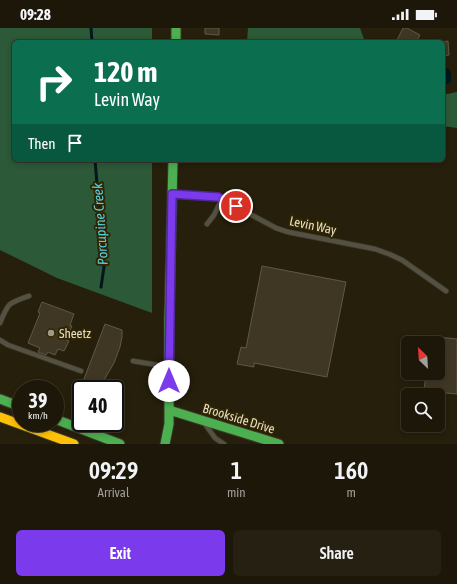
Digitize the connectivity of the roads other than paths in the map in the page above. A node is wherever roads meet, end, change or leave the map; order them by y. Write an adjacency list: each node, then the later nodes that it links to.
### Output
1 (176, 28): 2 (main road)
2 (176, 40)
3 (172, 162): 4 (main road)
4 (172, 194): 5 (lane, Levin Way); 12 (main road)
5 (222, 199): 6 (lane); 7 (lane, Levin Way)
6 (207, 224)
7 (446, 291)
8 (29, 296): 9 (lane)
9 (0, 323)
10 (0, 340): 13 (lane)
11 (133, 361): 12 (lane)
12 (169, 367): 16 (main road)
13 (81, 371)
14 (0, 399): 15 (main road)
15 (12, 403)
16 (169, 410): 18 (main road, Brookside Drive); 22 (main road)
17 (0, 417): 20 (main road)
18 (202, 420): 23 (lane); 24 (main road, Brookside Drive)
19 (90, 432): 21 (main road)
20 (74, 444)
21 (120, 444)
22 (165, 444)
23 (224, 444)
24 (279, 444)

